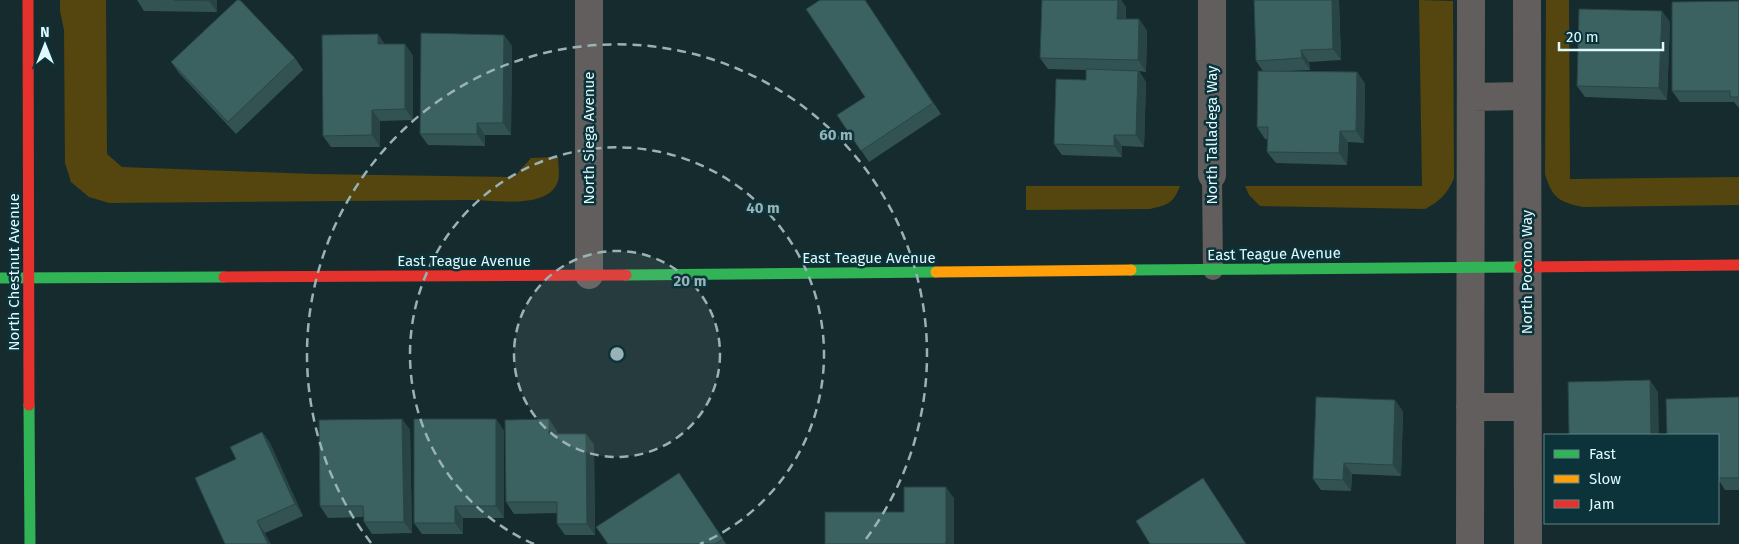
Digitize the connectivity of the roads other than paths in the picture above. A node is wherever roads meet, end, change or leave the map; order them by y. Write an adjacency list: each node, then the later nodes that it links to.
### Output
1 (28, 0): 15 (street, North Chestnut Avenue)
2 (589, 0): 13 (street, North Siega Avenue)
3 (1212, 0): 8 (street, North Talladega Way)
4 (1471, 0): 7 (street)
5 (1527, 0): 6 (street, North Pocono Way)
6 (1527, 96): 7 (street); 11 (street, North Pocono Way)
7 (1471, 97): 10 (street)
8 (1212, 176): 12 (lane, North Talladega Way)
9 (1739, 265): 11 (street, East Teague Avenue)
10 (1470, 267): 11 (street, East Teague Avenue); 12 (street, East Teague Avenue); 16 (street)
11 (1527, 267): 17 (street, North Pocono Way)
12 (1213, 270): 13 (street, East Teague Avenue)
13 (589, 275): 15 (street, East Teague Avenue)
14 (0, 278): 15 (street, East Teague Avenue)
15 (29, 278): 18 (street, North Chestnut Avenue)
16 (1470, 407): 17 (street); 19 (street)
17 (1527, 407): 20 (street, North Pocono Way)
18 (30, 544)
19 (1470, 544)
20 (1528, 544)

